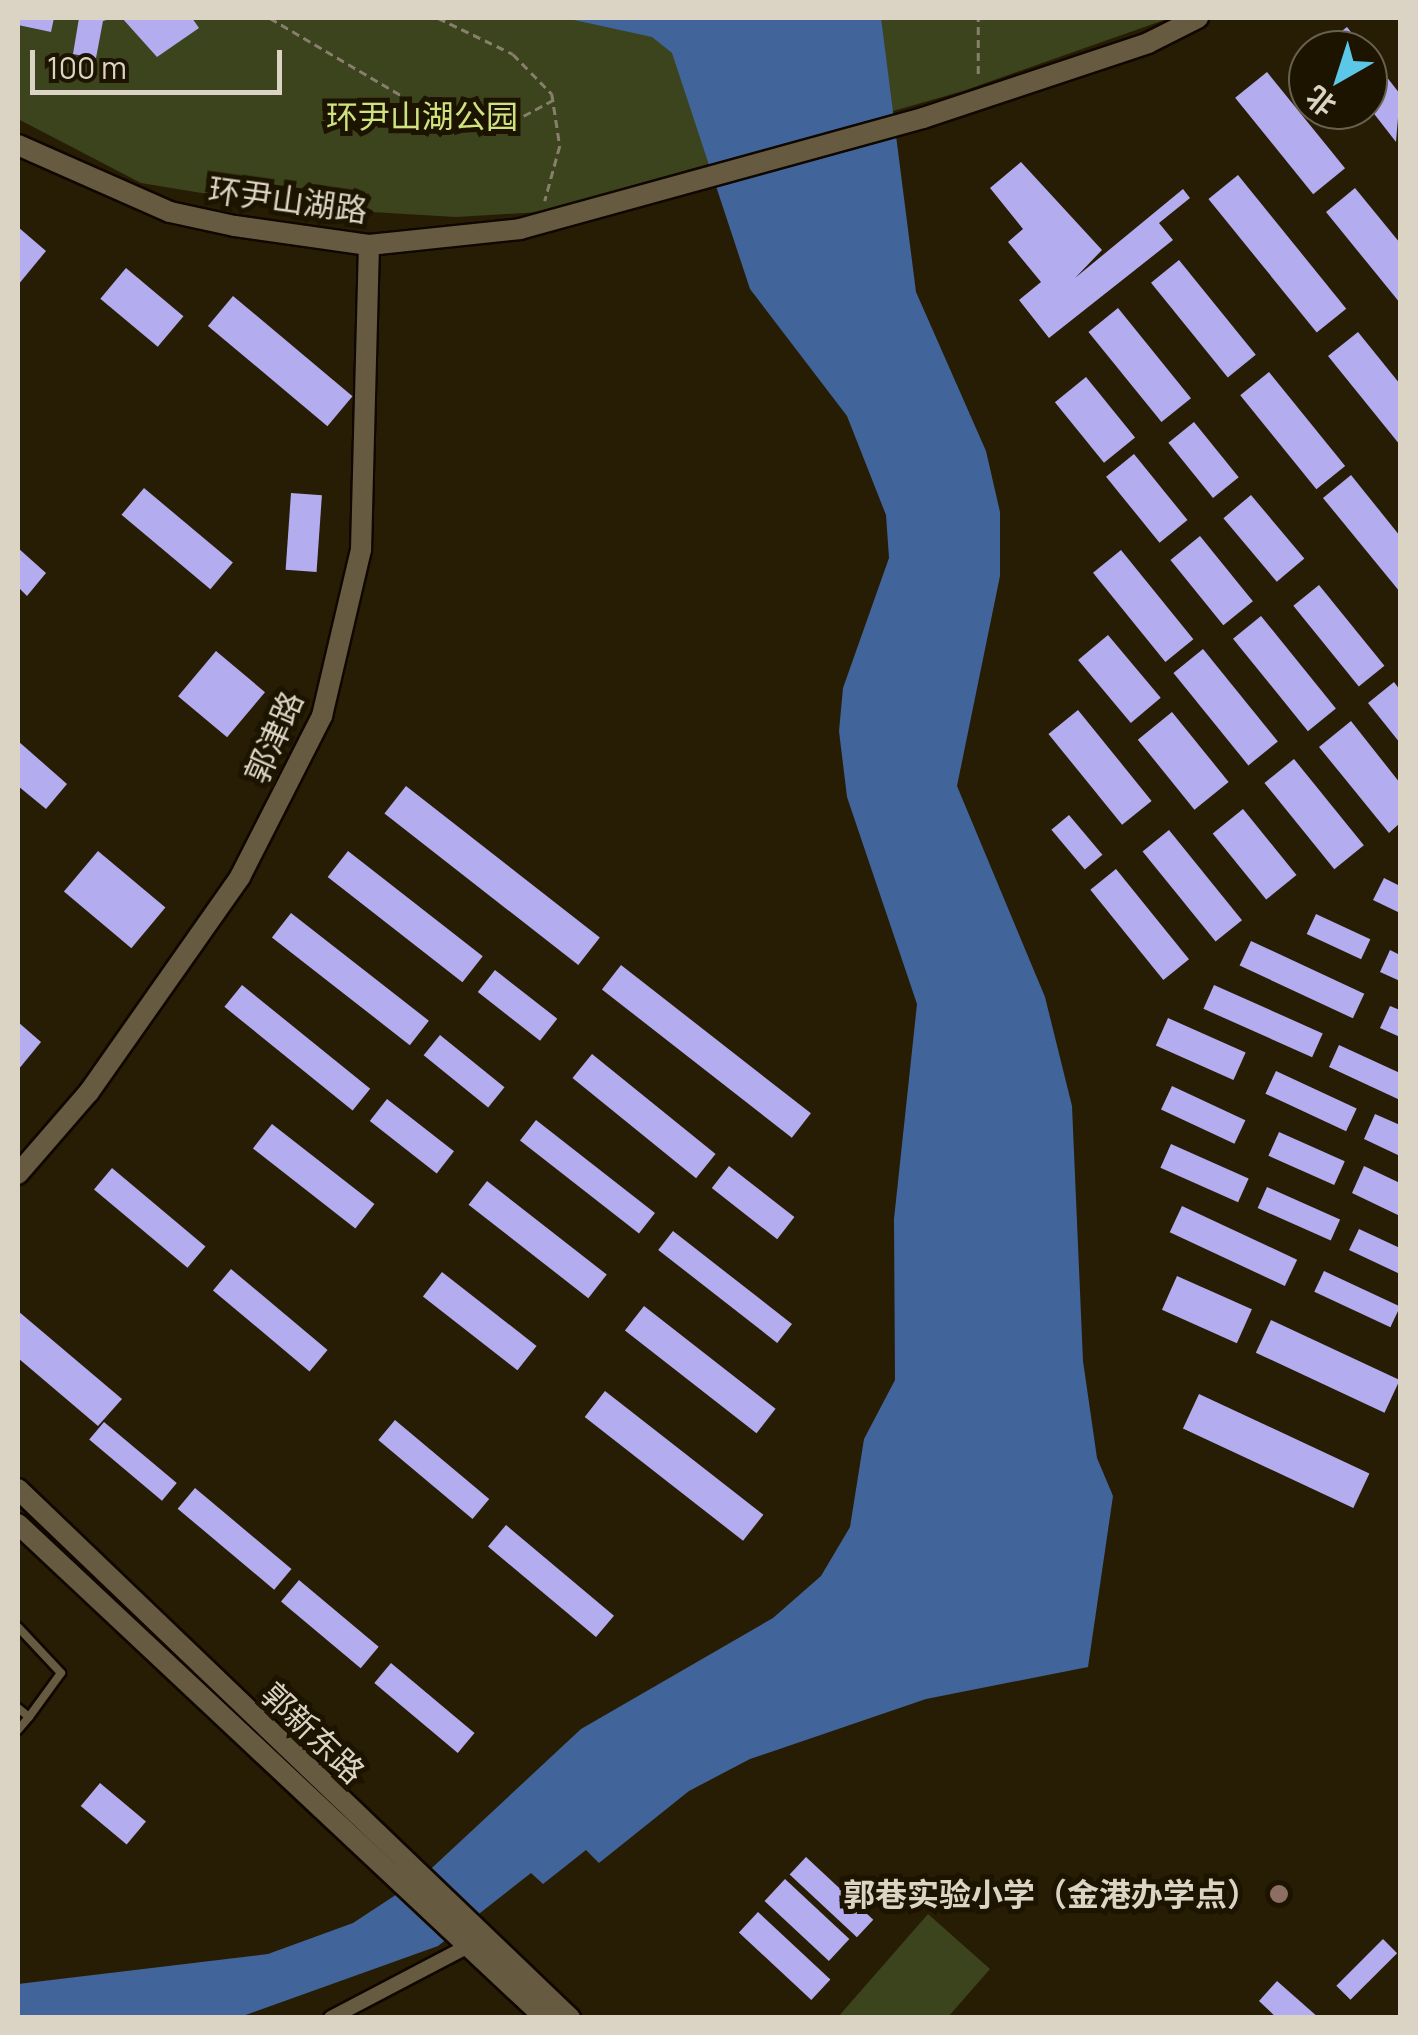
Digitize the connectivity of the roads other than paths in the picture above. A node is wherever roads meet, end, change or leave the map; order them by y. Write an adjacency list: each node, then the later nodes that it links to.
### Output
1 (1198, 18): 3 (street, 环尹山湖路)
2 (18, 144): 3 (street, 环尹山湖路)
3 (369, 245): 4 (street, 郭津路)
4 (18, 1174)
5 (18, 1488): 11 (street, 郭新东路)
6 (18, 1524): 11 (street, 郭新东路)
7 (18, 1628): 9 (lane)
8 (18, 1708): 9 (lane)
9 (28, 1717): 10 (lane)
10 (18, 1730)
11 (404, 1876): 12 (street, 郭新东路)
12 (469, 1939): 13 (street); 14 (street); 15 (street, 郭新东路)
13 (332, 2018)
14 (545, 2018)
15 (570, 2018)

